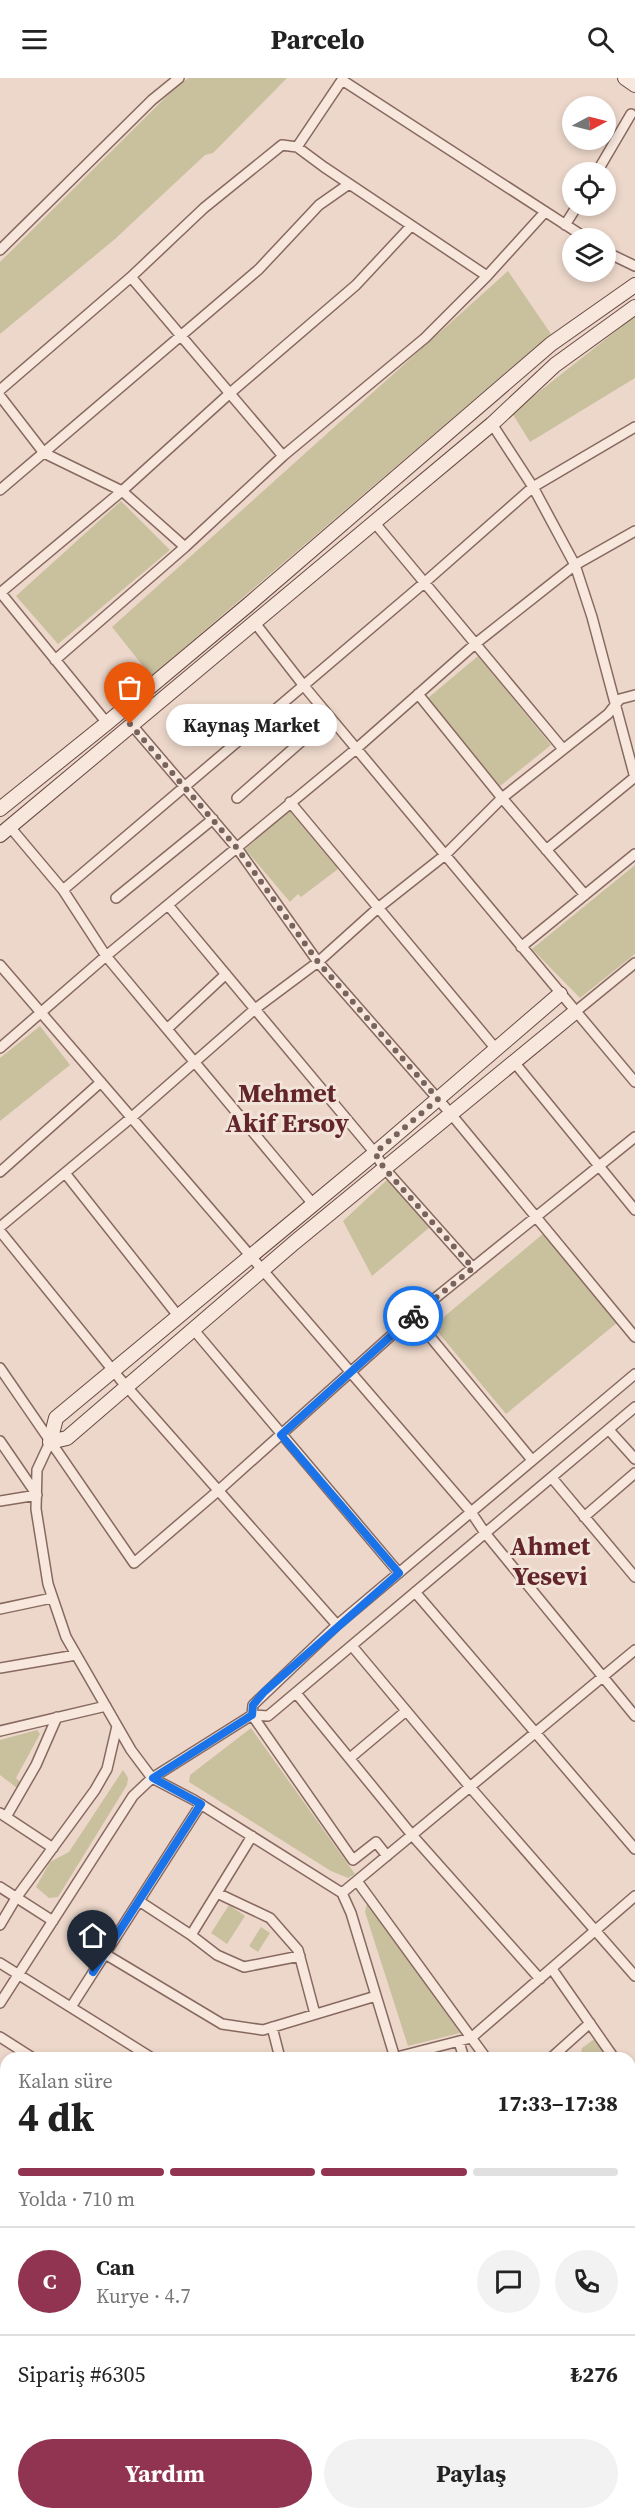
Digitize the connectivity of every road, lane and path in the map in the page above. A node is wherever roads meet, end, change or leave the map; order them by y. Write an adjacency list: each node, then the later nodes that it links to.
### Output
1 (179, 78): 13 (street)
2 (625, 78): 3 (street)
3 (635, 85)
4 (631, 114): 6 (street)
5 (297, 147): 7 (street); 8 (street); 17 (street)
6 (603, 162)
7 (349, 184): 11 (street); 20 (street)
8 (545, 212): 10 (street); 16 (street)
9 (571, 216): 10 (street)
10 (565, 225): 12 (street)
11 (411, 226): 16 (street); 22 (street)
12 (570, 228)
13 (0, 250)
14 (616, 257): 15 (street)
15 (635, 266)
16 (487, 276): 27 (street)
17 (131, 277): 20 (street); 21 (street)
18 (635, 285): 45 (street)
19 (635, 307): 24 (street)
20 (181, 335): 22 (street); 26 (street)
21 (0, 390)
22 (229, 394): 27 (street); 30 (street)
23 (0, 396): 26 (street)
24 (492, 424): 28 (street); 31 (street)
25 (635, 427): 28 (street)
26 (44, 453): 29 (street); 30 (street)
27 (283, 456): 33 (street)
28 (533, 487): 34 (street); 35 (street)
29 (0, 490)
30 (122, 492): 33 (street); 36 (street)
31 (374, 522): 35 (street); 37 (street)
32 (635, 531): 34 (street)
33 (185, 548): 39 (street)
34 (575, 565): 38 (street); 43 (street)
35 (424, 584): 38 (street); 40 (street)
36 (0, 593): 39 (street)
37 (255, 623): 40 (street); 46 (street)
38 (475, 644): 41 (street); 48 (street)
39 (55, 660): 45 (street)
40 (304, 686): 44 (street); 50 (street)
41 (418, 694): 47 (street); 52 (street)
42 (635, 695): 43 (street)
43 (615, 706): 48 (street); 49 (street)
44 (329, 717): 47 (street); 51 (street)
45 (107, 723): 54 (street)
46 (130, 724): 50 (street); 56 (street)
47 (356, 749): 53 (street); 60 (street)
48 (563, 750): 52 (street)
49 (635, 778): 58 (street)
50 (185, 785): 55 (street); 61 (street)
51 (237, 798)
52 (502, 798): 58 (street); 60 (street)
53 (290, 802): 57 (street); 65 (street)
54 (0, 809)
55 (213, 819): 57 (street); 63 (street)
56 (5, 831): 61 (street)
57 (237, 848): 64 (street); 68 (street)
58 (546, 849): 62 (street)
59 (635, 854): 62 (street)
60 (446, 855): 65 (street); 66 (street)
61 (63, 890): 67 (street)
62 (585, 895): 66 (street)
63 (116, 898)
64 (168, 905): 67 (street); 71 (street)
65 (378, 908): 68 (street); 78 (street)
66 (521, 947): 72 (street)
67 (106, 956): 75 (street); 76 (street)
68 (318, 962): 73 (street); 83 (street)
69 (635, 963): 74 (street)
70 (0, 965): 75 (street)
71 (226, 974): 73 (street); 76 (street)
72 (560, 994): 74 (street); 78 (street)
73 (255, 1010): 79 (street); 87 (street)
74 (574, 1012): 80 (street); 82 (street)
75 (41, 1014): 77 (street); 81 (street)
76 (167, 1029): 79 (street)
77 (0, 1048)
78 (496, 1049): 83 (street)
79 (195, 1062): 85 (street); 92 (street)
80 (514, 1062): 84 (street); 88 (street)
81 (101, 1082): 85 (street); 90 (street)
82 (635, 1082)
83 (438, 1099): 84 (street); 87 (street)
84 (451, 1114): 89 (street); 94 (street)
85 (132, 1117): 91 (street); 96 (street)
86 (635, 1137): 88 (street)
87 (375, 1153): 89 (street); 92 (street)
88 (600, 1166): 93 (street); 94 (street)
89 (384, 1168): 97 (street); 98 (street)
90 (0, 1172)
91 (64, 1173): 95 (street); 100 (street)
92 (313, 1204): 96 (street)
93 (635, 1210)
94 (538, 1216): 97 (street); 102 (street)
95 (0, 1229): 104 (street)
96 (249, 1257): 98 (street); 100 (street)
97 (473, 1268): 99 (street)
98 (262, 1270): 101 (street); 105 (street)
99 (413, 1316): 105 (street); 114 (street)
100 (178, 1317): 104 (street)
101 (193, 1329): 107 (street); 110 (street)
102 (635, 1337)
103 (0, 1368): 112 (street)
104 (113, 1371): 107 (street); 112 (street)
105 (351, 1372): 110 (street); 120 (street)
106 (635, 1374): 114 (street)
107 (126, 1386): 112 (street); 117 (street)
108 (635, 1407): 109 (street)
109 (609, 1430): 113 (street); 116 (street)
110 (281, 1435): 117 (street); 123 (street)
111 (0, 1441): 118 (street)
112 (51, 1442): 117 (street); 118 (street)
113 (635, 1459)
114 (532, 1461): 120 (street)
115 (635, 1473): 121 (street)
116 (552, 1478): 121 (street); 122 (street)
117 (219, 1491): 128 (street)
118 (37, 1495): 119 (street); 126 (street)
119 (0, 1502)
120 (471, 1512): 122 (street); 123 (street)
121 (584, 1517): 124 (street)
122 (485, 1533): 125 (street); 133 (street)
123 (399, 1573): 128 (street)
124 (635, 1577)
125 (415, 1592): 129 (street); 144 (street)
126 (52, 1598): 127 (street); 131 (street)
127 (0, 1609)
128 (338, 1625): 139 (street)
129 (352, 1646): 134 (street); 138 (street)
130 (635, 1650): 133 (street)
131 (76, 1655): 132 (street); 136 (street)
132 (0, 1668)
133 (603, 1677): 137 (street); 144 (street)
134 (296, 1693): 139 (street); 145 (street)
135 (635, 1699): 137 (street)
136 (105, 1706): 141 (street); 142 (street)
137 (627, 1706): 140 (street)
138 (406, 1711): 145 (street); 147 (street)
139 (252, 1715): 146 (street); 154 (street)
140 (635, 1716)
141 (57, 1717): 143 (street); 149 (street)
142 (117, 1726): 146 (street); 152 (street)
143 (0, 1731)
144 (537, 1732): 147 (street); 153 (street)
145 (350, 1758): 150 (street)
146 (153, 1778): 148 (street); 162 (street)
147 (470, 1787): 150 (street); 164 (street)
148 (201, 1804): 151 (street); 161 (street)
149 (3, 1815): 152 (street)
150 (412, 1835): 154 (street); 172 (street)
151 (252, 1836): 157 (street); 158 (street)
152 (54, 1848): 160 (street)
153 (635, 1849)
154 (387, 1856): 155 (street)
155 (357, 1881): 158 (street); 180 (street)
156 (0, 1887): 160 (street)
157 (217, 1893): 165 (street); 167 (street)
158 (342, 1893): 173 (street)
159 (635, 1896): 164 (street)
160 (16, 1898): 162 (street); 163 (street)
161 (139, 1901): 165 (street); 166 (street)
162 (53, 1921): 170 (street)
163 (0, 1925)
164 (595, 1932): 169 (street); 171 (street)
165 (191, 1935): 167 (street)
166 (105, 1954): 175 (street); 178 (street)
167 (300, 1956): 176 (street)
168 (0, 1963): 170 (street)
169 (552, 1969): 172 (street); 177 (street)
170 (18, 1974): 174 (street); 175 (street)
171 (635, 1976)
172 (540, 1979): 180 (street)
173 (376, 1996): 176 (street); 186 (street)
174 (0, 2003)
175 (71, 2007): 184 (street)
176 (315, 2014): 178 (street)
177 (590, 2023): 182 (street); 192 (street)
178 (272, 2027): 185 (street)
179 (0, 2037): 183 (street)
180 (471, 2038): 181 (street); 189 (street)
181 (459, 2042): 187 (street); 188 (street)
182 (561, 2049): 190 (street); 191 (street)
183 (24, 2052)
184 (142, 2052)
185 (278, 2052)
186 (392, 2052)
187 (418, 2052)
188 (462, 2052)
189 (482, 2052)
190 (558, 2052)
191 (563, 2052)
192 (610, 2052)

